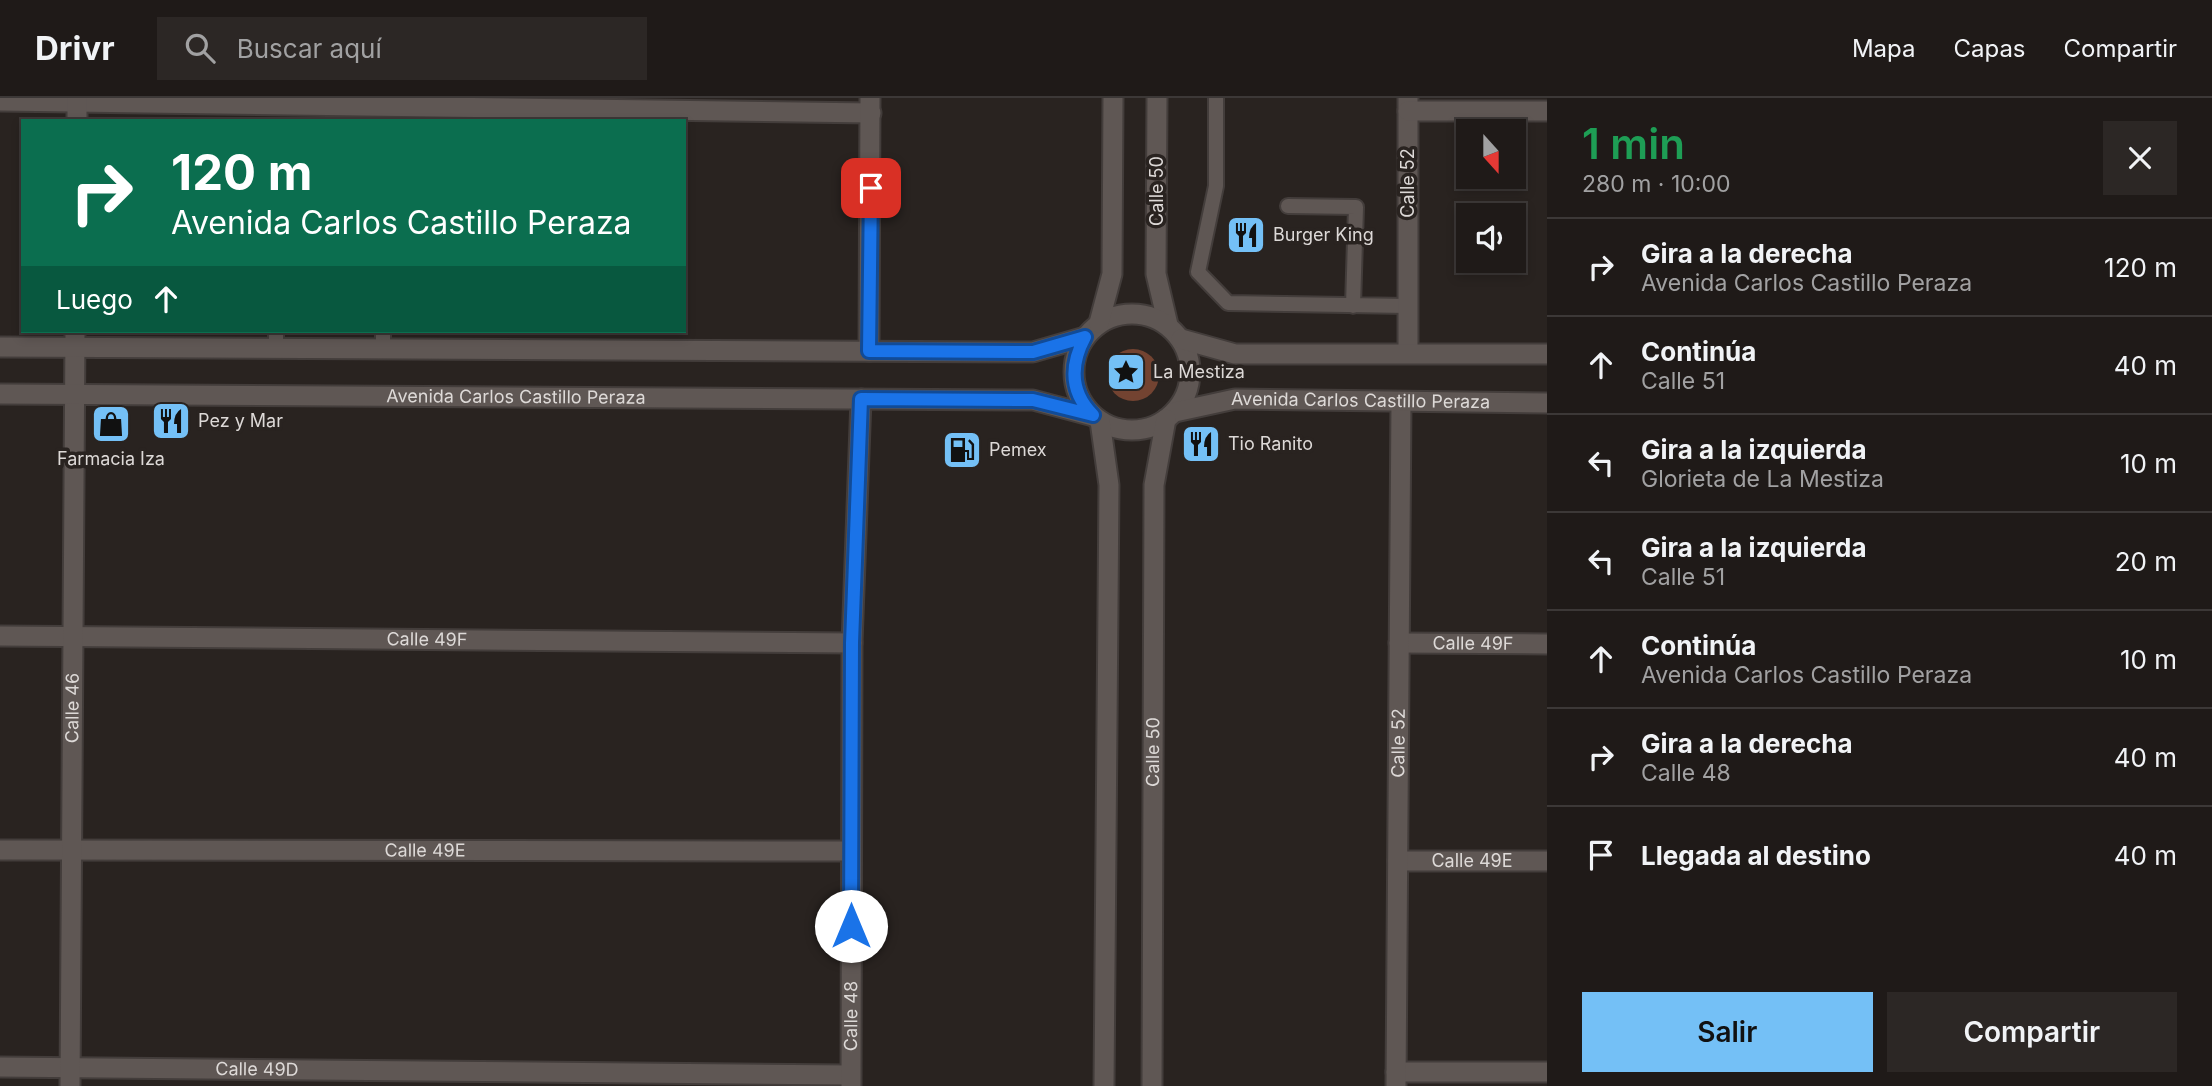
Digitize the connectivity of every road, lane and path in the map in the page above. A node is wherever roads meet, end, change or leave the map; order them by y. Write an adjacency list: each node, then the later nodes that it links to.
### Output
1 (1113, 98): 14 (street)
2 (1157, 98): 13 (street, Calle 50)
3 (1216, 98): 11 (lane)
4 (77, 99): 5 (street); 7 (street); 9 (street)
5 (0, 101)
6 (1408, 105): 8 (street); 12 (street, Calle 52)
7 (871, 106): 20 (street)
8 (1547, 111)
9 (77, 119)
10 (1288, 206): 11 (lane)
11 (1353, 306): 12 (lane)
12 (1408, 306): 21 (street, Calle 52)
13 (1168, 325): 14 (street); 16 (street)
14 (1092, 330): 20 (street); 29 (street)
15 (75, 339): 17 (street); 19 (street); 24 (street, Calle 46)
16 (1181, 339): 21 (street); 28 (street)
17 (276, 340): 18 (street)
18 (383, 340): 20 (street)
19 (0, 347)
20 (869, 351)
21 (1408, 352): 22 (street)
22 (1547, 354)
23 (0, 394): 24 (street, Avenida Carlos Castillo Peraza)
24 (74, 395): 25 (street, Avenida Carlos Castillo Peraza); 31 (street, Calle 46)
25 (861, 399): 29 (street, Avenida Carlos Castillo Peraza); 32 (street, Calle 48)
26 (1401, 402): 27 (street, Avenida Carlos Castillo Peraza); 28 (street, Avenida Carlos Castillo Peraza); 33 (street, Calle 52)
27 (1547, 403)
28 (1171, 415): 29 (street); 46 (street, Calle 50)
29 (1097, 418): 45 (street)
30 (0, 636): 31 (street, Calle 49F)
31 (73, 636): 32 (street, Calle 49F); 36 (street, Calle 46)
32 (852, 643): 37 (street, Calle 48)
33 (1399, 643): 34 (street, Calle 49F); 38 (street, Calle 52)
34 (1547, 644)
35 (0, 850): 36 (street, Calle 49E)
36 (72, 851): 37 (street, Calle 49E); 42 (street, Calle 46)
37 (851, 851): 44 (street, Calle 48)
38 (1398, 861): 39 (street, Calle 49E); 43 (street, Calle 52)
39 (1547, 861)
40 (0, 1067): 42 (street, Calle 49D)
41 (1547, 1072): 43 (street)
42 (70, 1077): 44 (street, Calle 49D)
43 (1396, 1079)
44 (851, 1081)
45 (1104, 1086)
46 (1152, 1086)

